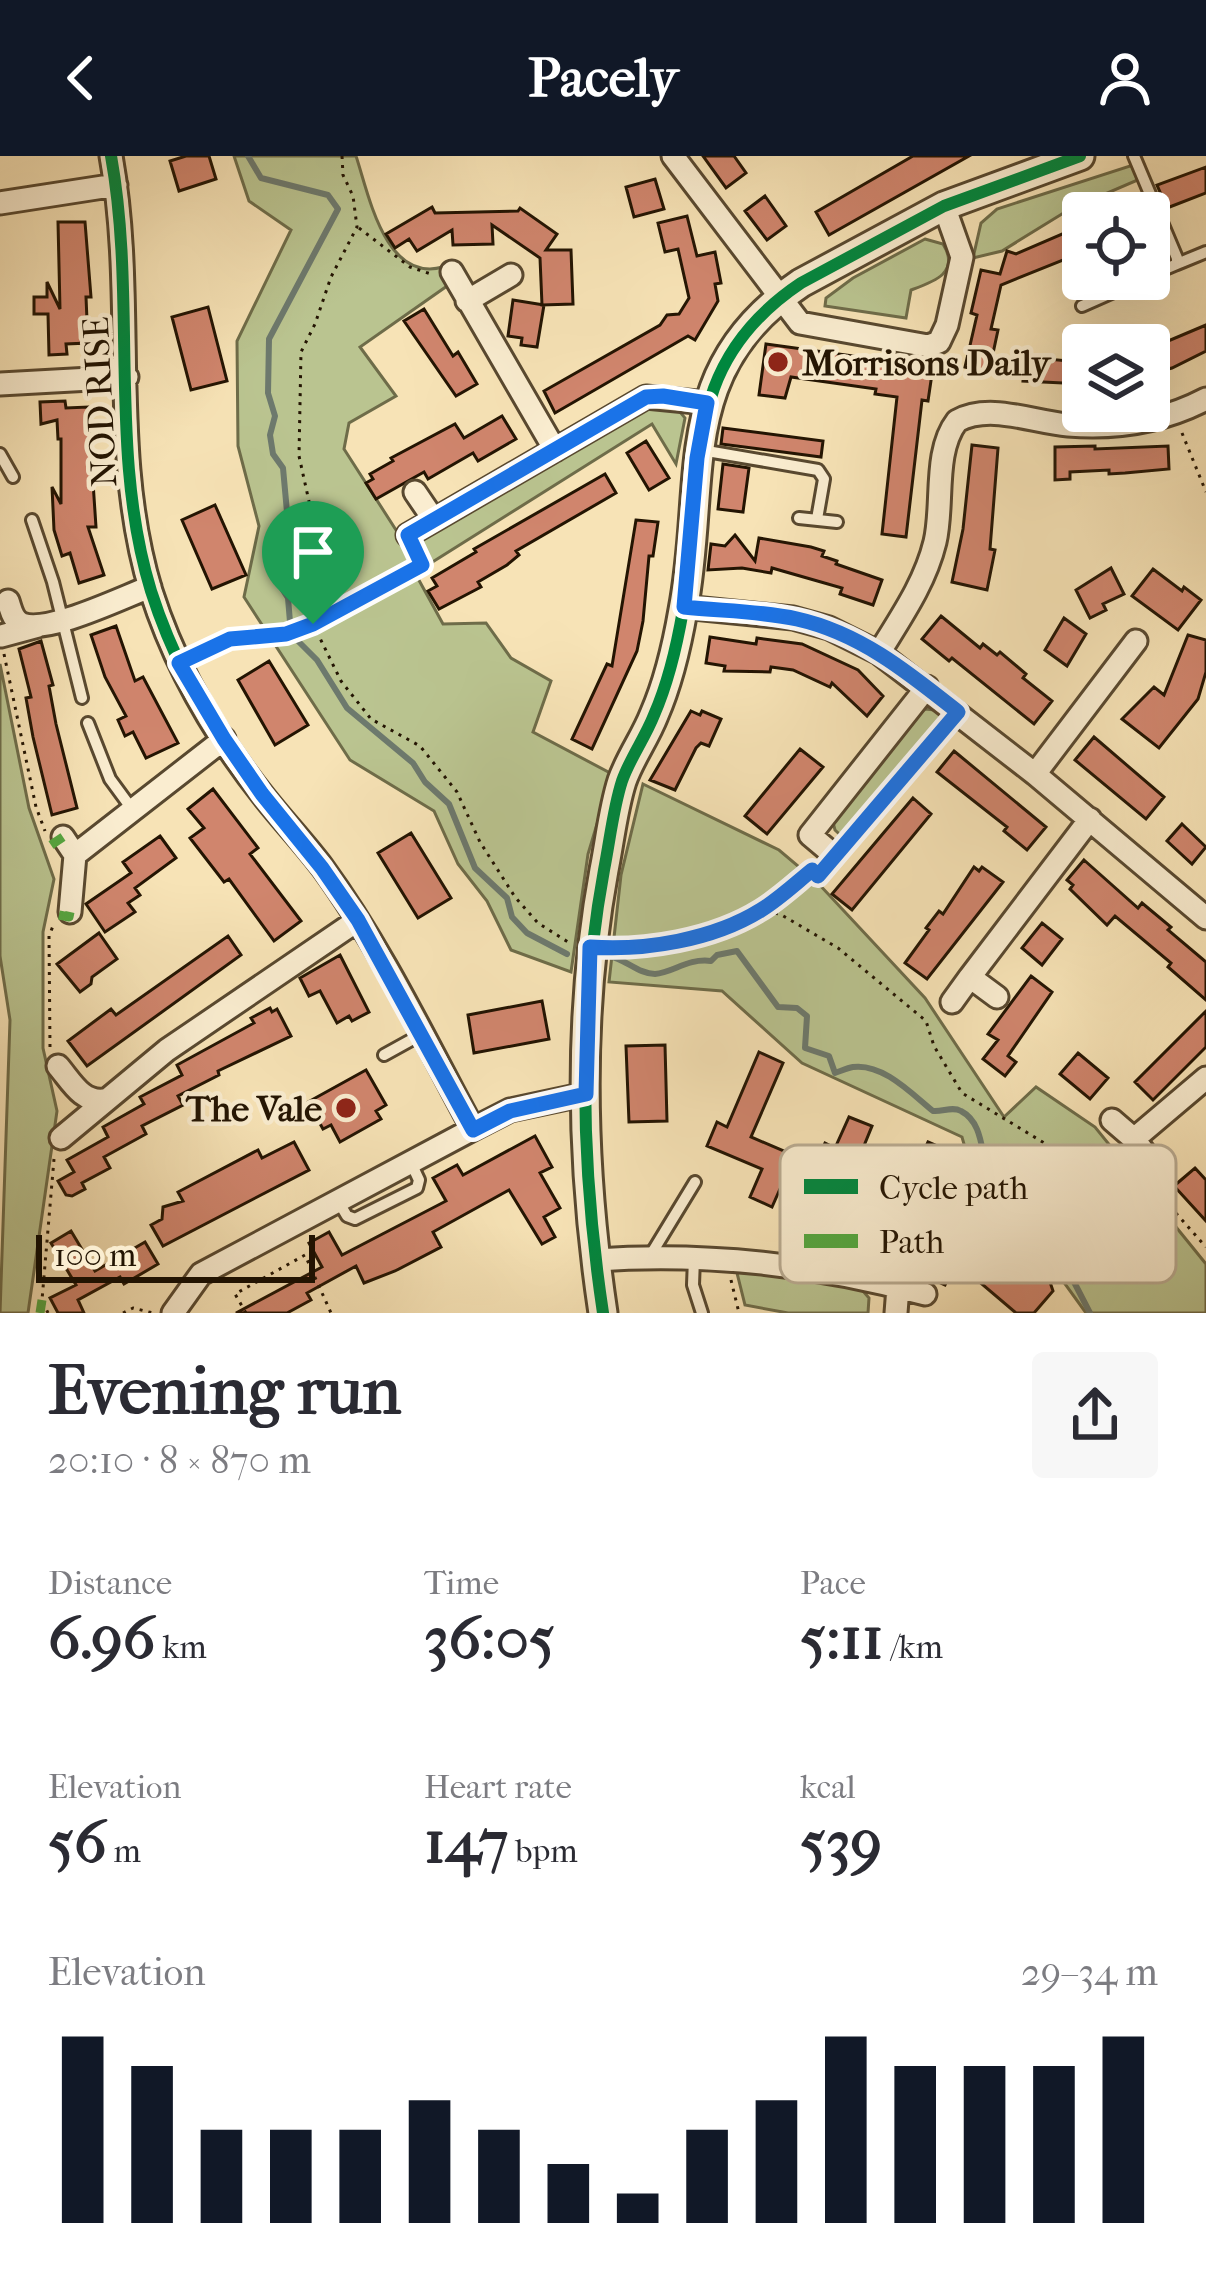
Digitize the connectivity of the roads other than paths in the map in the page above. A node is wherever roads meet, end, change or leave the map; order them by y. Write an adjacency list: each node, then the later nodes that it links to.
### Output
1 (111, 156): 5 (street, NOD RISE)
2 (673, 156): 13 (street)
3 (1080, 156): 7 (street)
4 (1134, 156): 9 (lane)
5 (116, 184): 6 (street); 17 (street, NOD RISE)
6 (0, 203)
7 (944, 206): 13 (street); 13 (street)
8 (1206, 252): 9 (lane)
9 (1177, 264): 10 (lane)
10 (1170, 267)
11 (452, 272): 15 (street)
12 (511, 275): 15 (street)
13 (778, 298): 20 (street)
14 (1096, 300): 16 (lane)
15 (466, 301): 22 (street)
16 (1082, 306)
17 (127, 377): 18 (street); 32 (street, NOD RISE)
18 (0, 384)
19 (1206, 399): 38 (street)
20 (707, 403): 21 (street); 22 (street)
21 (698, 450): 27 (lane); 34 (street)
22 (555, 451): 29 (street)
23 (0, 454): 24 (lane)
24 (13, 477)
25 (415, 492): 29 (street)
26 (799, 518): 27 (lane)
27 (817, 519): 30 (lane)
28 (32, 520): 35 (lane)
29 (434, 520): 31 (street)
30 (837, 522)
31 (408, 535)
32 (150, 587): 35 (street); 42 (street, NOD RISE)
33 (8, 601): 35 (street)
34 (684, 607): 38 (street); 57 (street)
35 (53, 622): 36 (street); 40 (lane)
36 (1, 636)
37 (1136, 640): 43 (street)
38 (879, 653): 39 (street)
39 (927, 687): 43 (street); 46 (street)
40 (82, 698)
41 (88, 723): 44 (lane)
42 (224, 739): 44 (street); 49 (street, NOD RISE)
43 (1036, 774): 45 (street)
44 (132, 809): 47 (street)
45 (1090, 819): 48 (street); 50 (street)
46 (831, 854)
47 (64, 914)
48 (1206, 918)
49 (358, 920): 53 (street, NOD RISE); 58 (street)
50 (970, 977): 51 (street); 52 (street)
51 (998, 998)
52 (952, 1002)
53 (422, 1034): 54 (lane); 60 (street, NOD RISE)
54 (384, 1055)
55 (58, 1066): 58 (street)
56 (1206, 1078): 62 (street)
57 (586, 1094): 60 (street); 67 (street)
58 (104, 1100): 61 (street)
59 (1112, 1120): 62 (street)
60 (473, 1130): 72 (street)
61 (62, 1138)
62 (1134, 1139): 63 (street)
63 (1137, 1145)
64 (695, 1182): 65 (lane)
65 (650, 1256): 66 (street); 67 (street)
66 (694, 1258): 68 (street); 74 (lane)
67 (596, 1260): 73 (street)
68 (780, 1267)
69 (884, 1283): 70 (street)
70 (898, 1287): 71 (street); 75 (street)
71 (925, 1294)
72 (173, 1313)
73 (604, 1313)
74 (702, 1313)
75 (896, 1313)

